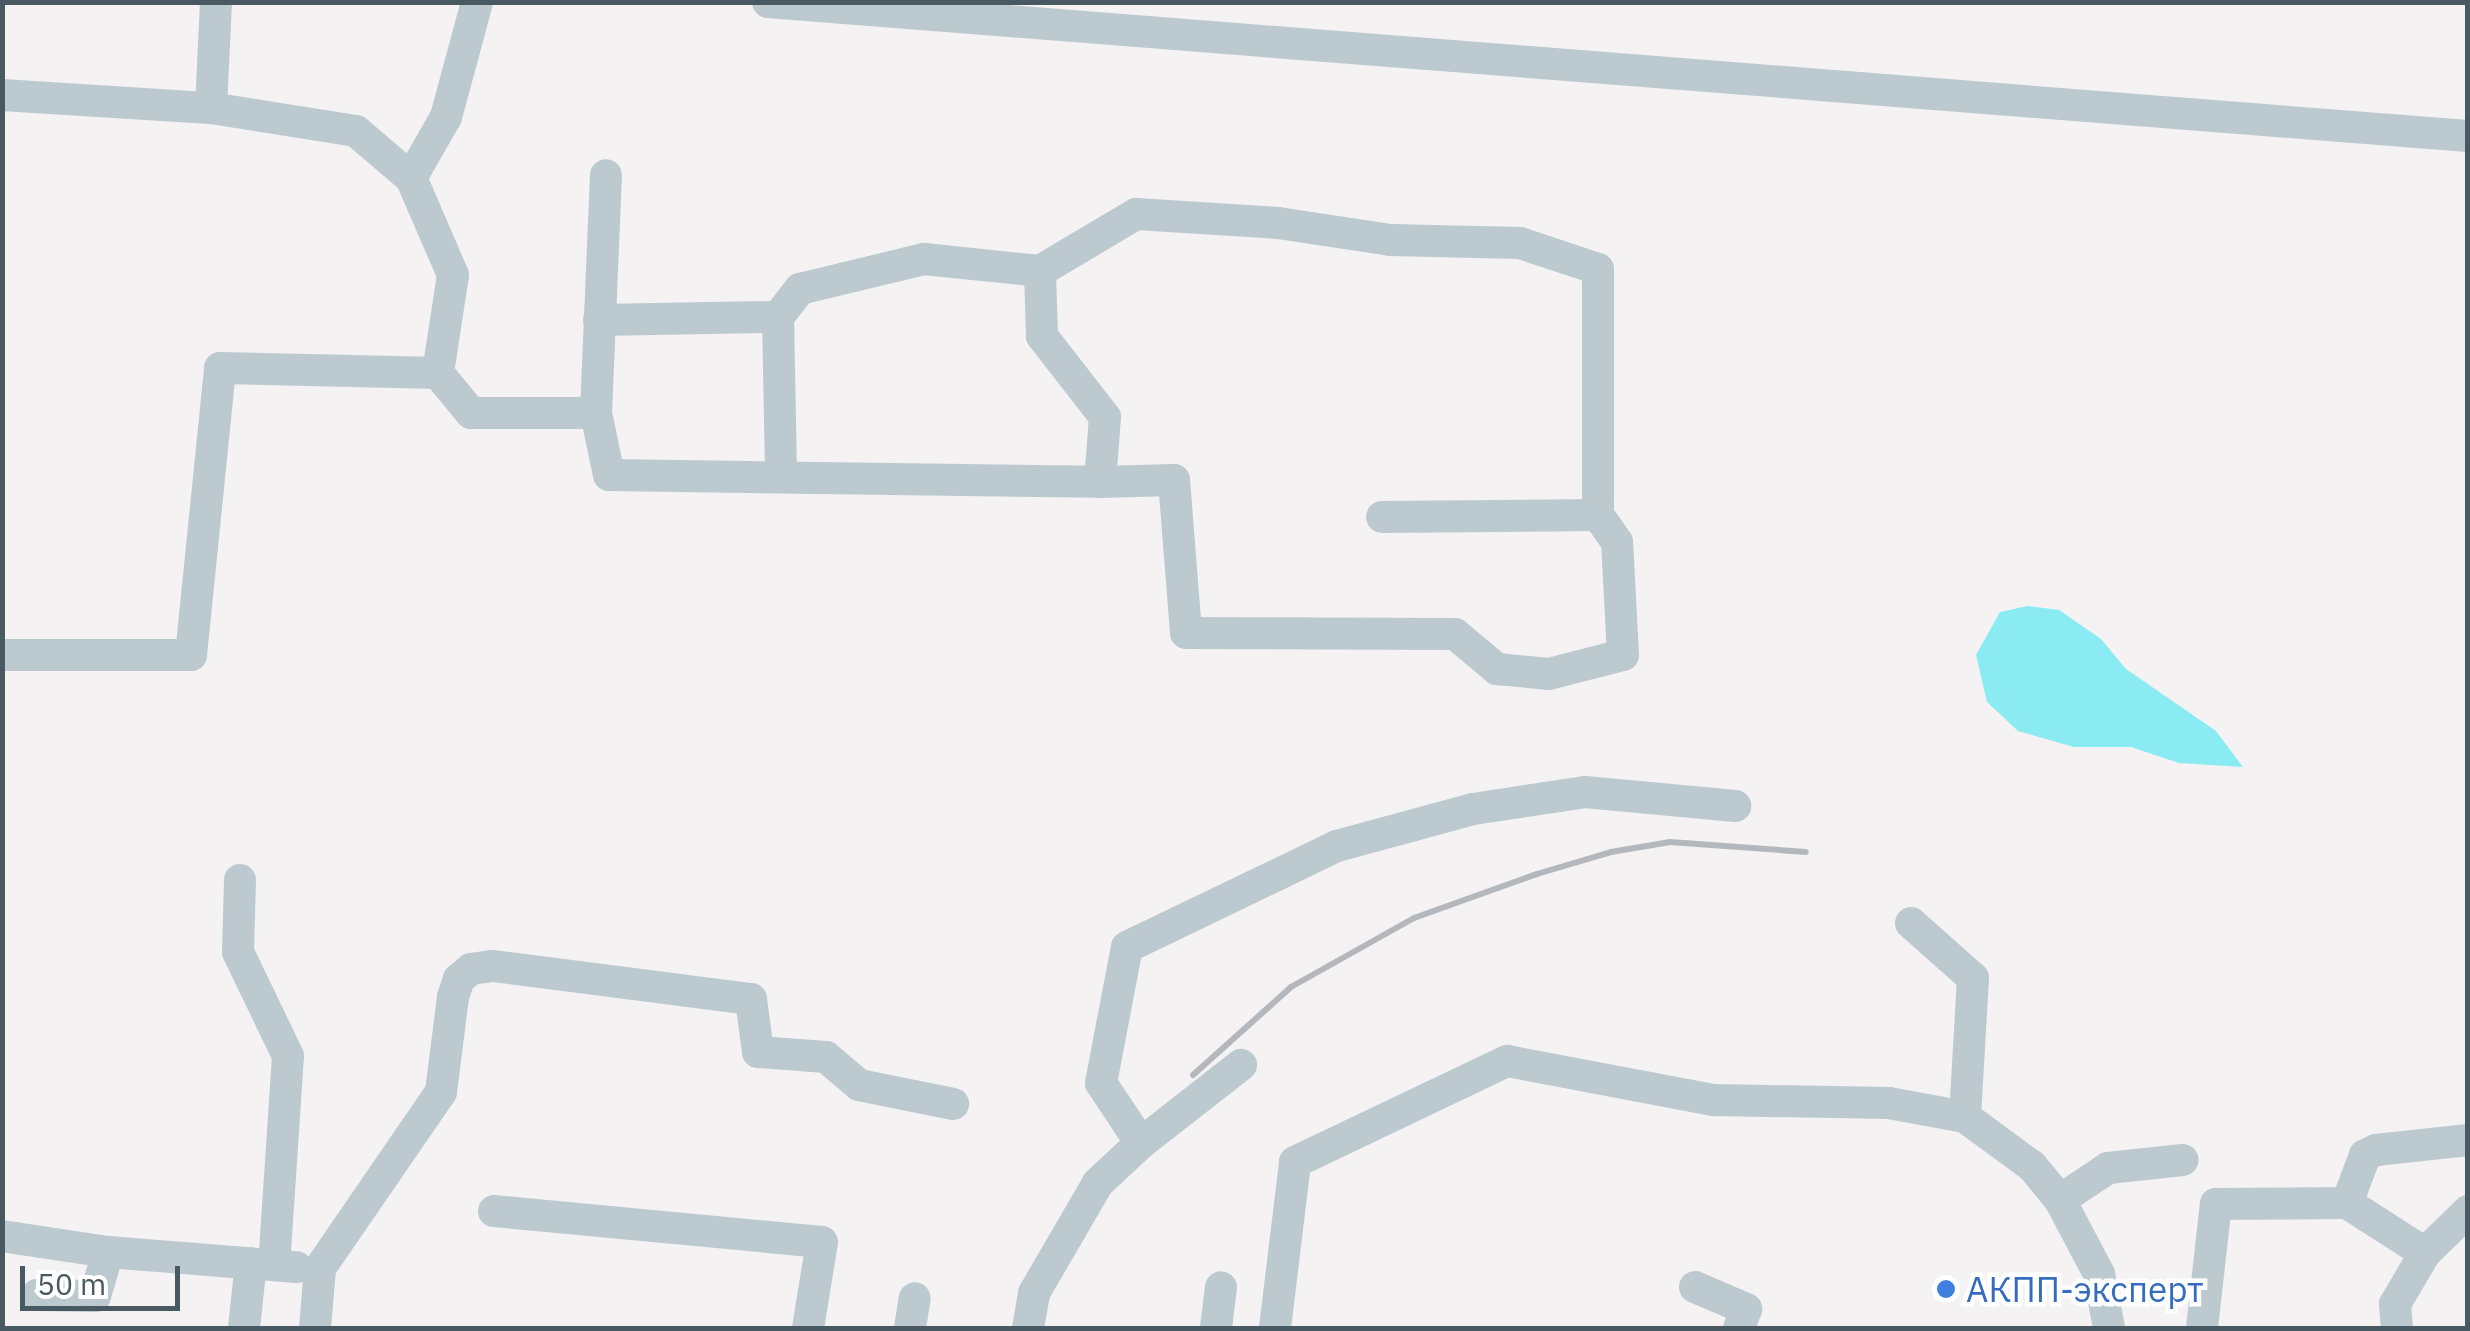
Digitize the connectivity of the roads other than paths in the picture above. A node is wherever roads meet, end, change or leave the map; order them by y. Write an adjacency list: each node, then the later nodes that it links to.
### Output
1 (216, 2): 5 (street)
2 (477, 2): 8 (street)
3 (768, 2): 6 (street)
4 (2, 95): 5 (street)
5 (210, 108): 8 (street)
6 (2468, 136)
7 (606, 175): 11 (street)
8 (410, 178): 12 (street)
9 (1040, 271): 10 (street); 15 (street); 16 (street)
10 (778, 317): 11 (street); 14 (street)
11 (600, 320): 13 (street)
12 (438, 373): 13 (street); 18 (street)
13 (596, 413): 14 (street)
14 (781, 478): 15 (street)
15 (1100, 482): 16 (street)
16 (1598, 514): 17 (street)
17 (1382, 517)
18 (2, 655)
19 (1735, 806): 26 (street)
20 (240, 880): 35 (street)
21 (1910, 923): 24 (street)
22 (1241, 1066): 26 (street)
23 (952, 1104): 36 (street)
24 (1965, 1116): 28 (street); 45 (street)
25 (2468, 1140): 29 (street)
26 (1141, 1143): 43 (street)
27 (2183, 1160): 28 (street)
28 (2060, 1200): 47 (street)
29 (2347, 1203): 34 (street); 48 (street)
30 (494, 1211): 42 (street)
31 (2468, 1212): 34 (street)
32 (2, 1236): 33 (street)
33 (108, 1252): 35 (street); 39 (street)
34 (2424, 1253): 49 (street)
35 (262, 1264): 36 (street); 40 (street)
36 (320, 1268): 41 (street)
37 (1695, 1287): 46 (street)
38 (1221, 1288): 44 (street)
39 (37, 1296)
40 (244, 1328)
41 (315, 1328)
42 (808, 1328)
43 (1028, 1328)
44 (1216, 1328)
45 (1275, 1328)
46 (1738, 1328)
47 (2109, 1328)
48 (2202, 1328)
49 (2398, 1328)

